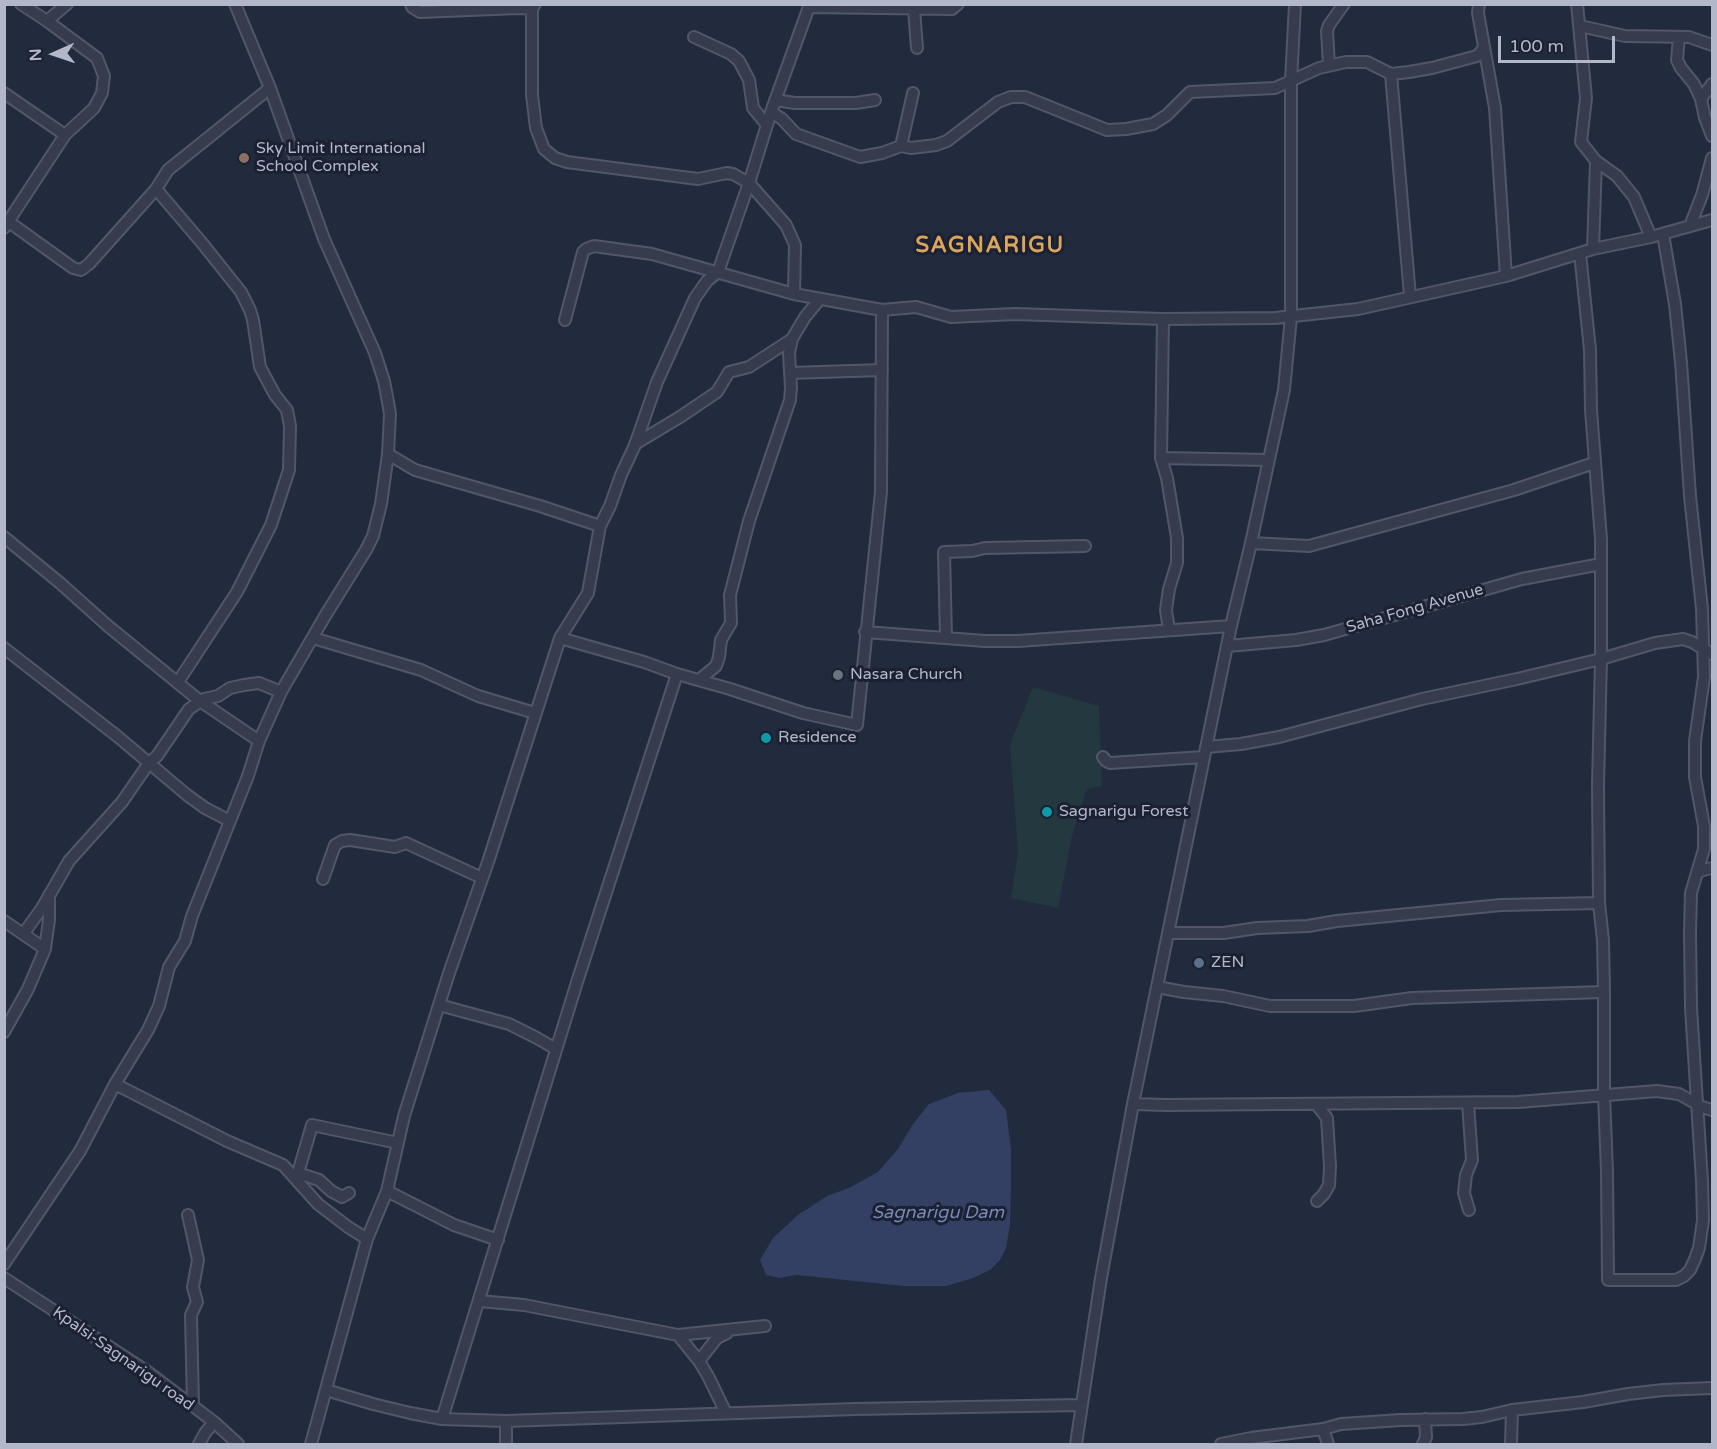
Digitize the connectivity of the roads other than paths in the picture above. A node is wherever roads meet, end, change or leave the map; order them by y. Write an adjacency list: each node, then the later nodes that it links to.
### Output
1 (21, 4): 13 (street)
2 (67, 4): 13 (street)
3 (235, 4): 24 (street)
4 (411, 4): 11 (street)
5 (958, 4): 12 (street)
6 (1296, 4): 22 (street)
7 (1344, 4): 20 (street)
8 (1479, 4): 19 (street)
9 (1577, 4): 14 (street)
10 (809, 6): 12 (street); 28 (street)
11 (534, 7): 37 (street)
12 (914, 9): 18 (street)
13 (47, 21): 32 (street)
14 (1580, 26): 16 (street); 36 (street)
15 (694, 37): 31 (street)
16 (1679, 37): 17 (street); 27 (street)
17 (1713, 45)
18 (916, 48)
19 (1484, 48): 21 (street); 47 (street)
20 (1329, 65): 21 (street); 22 (street)
21 (1391, 74): 49 (street)
22 (1291, 81): 34 (street); 52 (street)
23 (1713, 84): 27 (street)
24 (270, 88): 38 (street); 59 (street)
25 (4, 93): 32 (street)
26 (913, 93): 34 (street)
27 (1701, 99): 33 (street)
28 (775, 100): 29 (street); 30 (street)
29 (875, 100)
30 (771, 112): 31 (street); 34 (street)
31 (767, 125): 37 (street)
32 (65, 135): 40 (street)
33 (1713, 136)
34 (901, 146)
35 (1713, 158): 41 (street)
36 (1596, 161): 43 (street); 44 (street)
37 (749, 183): 46 (street); 48 (street)
38 (156, 189): 40 (street); 80 (street)
39 (1713, 220): 41 (street)
40 (7, 225)
41 (1690, 226): 42 (street)
42 (1663, 234): 43 (street); 76 (street)
43 (1651, 237): 44 (street)
44 (1593, 249): 45 (street)
45 (1580, 253): 47 (street); 62 (street)
46 (718, 272): 48 (street); 54 (street); 58 (street)
47 (1506, 276): 49 (street)
48 (794, 294): 50 (street)
49 (1410, 296): 52 (street)
50 (820, 299): 51 (street); 55 (street)
51 (882, 310): 53 (street); 56 (street)
52 (1291, 317): 53 (street); 61 (street)
53 (1163, 319): 60 (street)
54 (565, 320)
55 (792, 339): 57 (street); 58 (street)
56 (882, 370): 57 (street); 70 (street)
57 (790, 374): 79 (street)
58 (635, 445): 63 (street)
59 (388, 454): 63 (street); 71 (street)
60 (1161, 458): 61 (street); 69 (street)
61 (1269, 460): 65 (street)
62 (1594, 463): 65 (street); 67 (street)
63 (600, 526): 72 (street)
64 (4, 537): 80 (street)
65 (1251, 543): 68 (street)
66 (1085, 546): 73 (street)
67 (1601, 564): 74 (street, Saha Fong Avenue); 77 (street)
68 (1231, 626): 69 (street); 74 (street)
69 (1169, 630): 73 (street)
70 (865, 632): 73 (street); 79 (street)
71 (314, 638): 81 (street); 83 (street)
72 (560, 638): 78 (street); 83 (street)
73 (946, 638)
74 (1227, 646): 85 (street)
75 (4, 648): 87 (street)
76 (1708, 652): 77 (street); 90 (street)
77 (1601, 659): 85 (street); 94 (street)
78 (676, 674): 79 (street); 103 (street)
79 (699, 680)
80 (178, 682): 82 (street)
81 (281, 692): 82 (street); 84 (street)
82 (200, 701): 84 (street); 87 (street)
83 (535, 712): 91 (street)
84 (259, 741): 88 (street)
85 (1205, 752): 86 (street); 97 (street)
86 (1103, 757)
87 (149, 764): 88 (street); 93 (street)
88 (230, 821): 104 (street)
89 (1713, 868): 90 (street)
90 (1698, 873): 107 (street)
91 (482, 878): 92 (street); 101 (street)
92 (323, 879)
93 (49, 895): 96 (street); 98 (street)
94 (1599, 903): 97 (street); 100 (street)
95 (4, 921): 96 (street)
96 (24, 933): 98 (street)
97 (1168, 933): 99 (street)
98 (45, 950): 102 (street)
99 (1157, 987): 100 (street); 108 (street)
100 (1604, 992): 105 (street)
101 (439, 1005): 103 (street); 111 (street)
102 (4, 1032)
103 (556, 1049): 118 (street)
104 (115, 1084): 117 (street); 119 (street)
105 (1605, 1095): 106 (street); 107 (street); 107 (street)
106 (1468, 1103): 109 (street); 115 (street)
107 (1697, 1103): 110 (street)
108 (1133, 1104): 109 (street); 128 (street)
109 (1316, 1104): 114 (street)
110 (1713, 1110)
111 (398, 1143): 112 (street); 113 (street)
112 (387, 1191): 117 (street); 118 (street)
113 (349, 1193)
114 (1317, 1201)
115 (1469, 1210)
116 (188, 1215): 129 (street)
117 (367, 1239): 127 (street)
118 (498, 1240): 121 (street)
119 (4, 1264)
120 (4, 1278): 129 (street, Kpalsi-Sagnarigu road)
121 (479, 1301): 124 (street); 132 (street)
122 (765, 1326): 123 (street)
123 (733, 1330): 124 (street); 125 (street)
124 (678, 1335): 125 (street)
125 (699, 1361): 131 (street)
126 (1713, 1388): 130 (street)
127 (327, 1390): 132 (street); 139 (street)
128 (1081, 1405): 131 (street); 141 (street)
129 (193, 1406): 135 (street, Kpalsi-Sagnarigu road)
130 (1512, 1410): 133 (street); 145 (street)
131 (726, 1413): 134 (street)
132 (442, 1419): 134 (street)
133 (1425, 1419): 136 (street); 144 (street)
134 (506, 1421): 140 (street)
135 (214, 1422): 137 (street); 138 (street, Kpalsi-Sagnarigu road)
136 (1323, 1429): 142 (street); 143 (street)
137 (199, 1444)
138 (238, 1444)
139 (311, 1444)
140 (506, 1444)
141 (1076, 1444)
142 (1221, 1444)
143 (1328, 1444)
144 (1423, 1444)
145 (1511, 1444)

